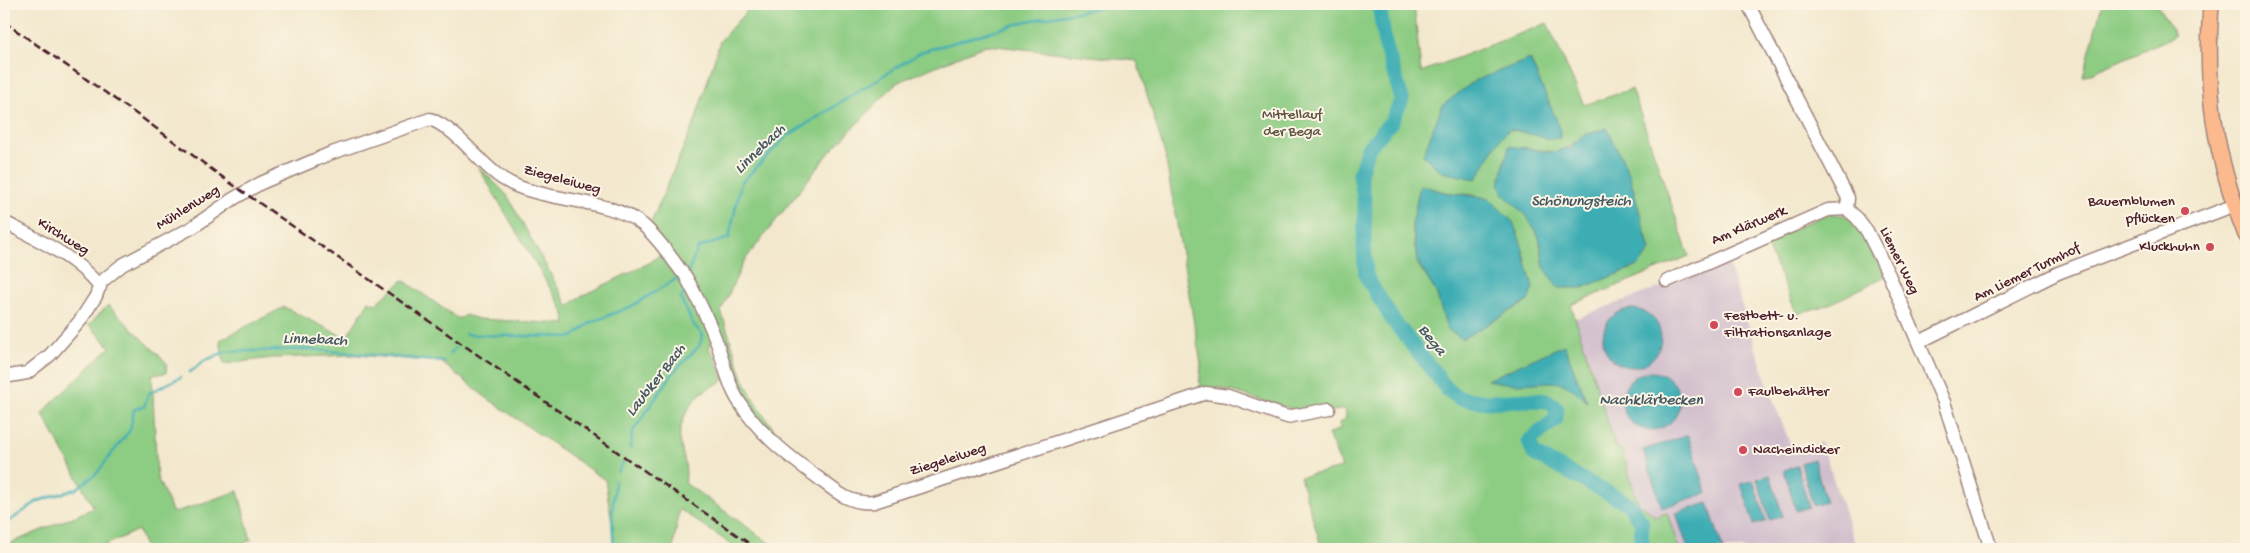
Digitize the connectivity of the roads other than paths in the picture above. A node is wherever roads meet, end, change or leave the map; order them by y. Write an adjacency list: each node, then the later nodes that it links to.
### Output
1 (1748, 4): 5 (street)
2 (2211, 4): 4 (main road)
3 (430, 119): 9 (street, Mühlenweg); 12 (street, Ziegeleiweg)
4 (2234, 205): 7 (main road); 10 (street, Am Liemer Turmhof)
5 (1847, 209): 8 (street, Am Klärwerk); 10 (street, Liemer Weg)
6 (4, 222): 9 (street, Kirchweg)
7 (2245, 226)
8 (1666, 281)
9 (100, 287): 11 (street, Mühlenweg)
10 (1919, 342): 13 (street, Liemer Weg)
11 (4, 377)
12 (1329, 409)
13 (1991, 549)

